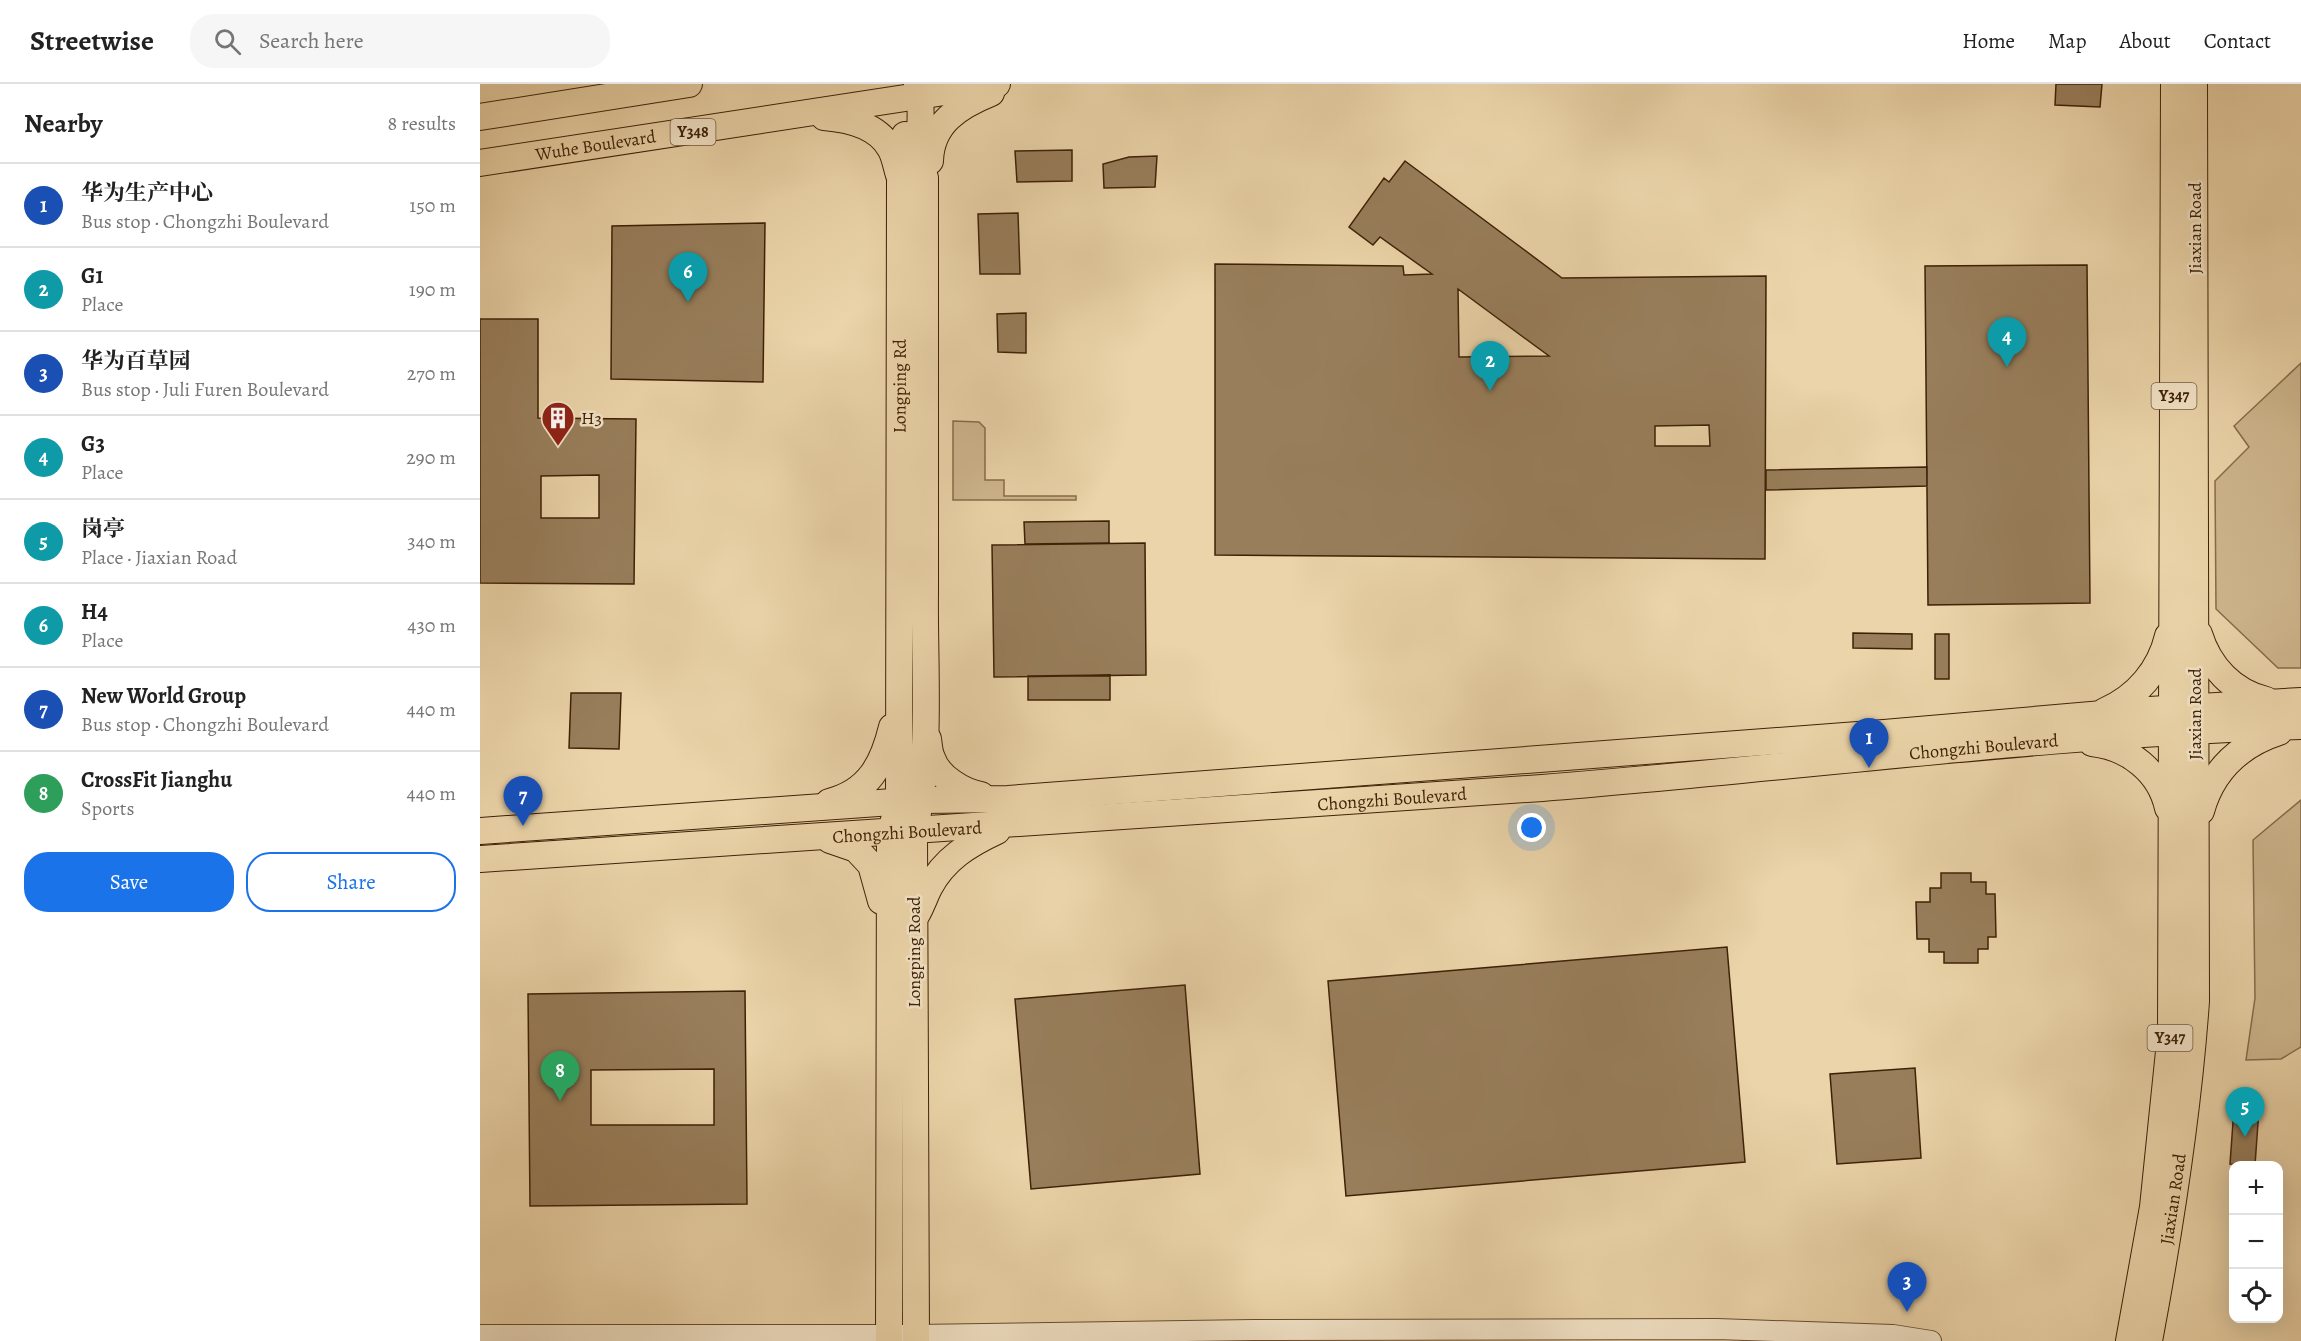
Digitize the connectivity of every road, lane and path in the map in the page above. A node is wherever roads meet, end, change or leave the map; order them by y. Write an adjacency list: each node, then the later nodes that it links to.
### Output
1 (689, 84): 8 (main road)
2 (997, 84): 6 (main road, Wuhe Boulevard / Y348)
3 (1014, 84): 10 (main road)
4 (2174, 84): 11 (main road, Jiaxian Road / Y347)
5 (2194, 84): 11 (main road, Jiaxian Road / Y347)
6 (912, 91): 7 (main road, Wuhe Boulevard / Y348); 10 (main road, Longping Road)
7 (799, 115): 9 (main road, Wuhe Boulevard / Y348); 10 (main road)
8 (480, 117)
9 (480, 164)
10 (913, 178): 12 (main road, Longping Road); 16 (main road, Longping Rd)
11 (2184, 616): 14 (main road); 15 (main road); 17 (main road, Jiaxian Road / Y347)
12 (900, 698): 21 (main road, Longping Road); 22 (main road)
13 (2301, 701): 14 (main road, Chongzhi Boulevard)
14 (2275, 702): 17 (main road, Chongzhi Boulevard)
15 (2097, 714): 17 (main road, Chongzhi Boulevard); 20 (main road, Chongzhi Boulevard)
16 (924, 718): 20 (main road); 21 (main road, Longping Road)
17 (2184, 719): 18 (main road, Chongzhi Boulevard); 19 (main road, Chongzhi Boulevard); 24 (main road, Jiaxian Road / Y347); 28 (main road, Jiaxian Road / Y347)
18 (2299, 727): 28 (main road)
19 (2068, 740): 23 (main road, Chongzhi Boulevard); 24 (main road)
20 (1008, 799): 21 (main road, Chongzhi Boulevard)
21 (910, 801): 22 (main road, Chongzhi Boulevard); 26 (main road, Longping Road)
22 (791, 810): 25 (main road, Chongzhi Boulevard)
23 (1008, 825): 26 (main road, Chongzhi Boulevard); 30 (main road)
24 (2173, 825): 36 (main road, Jiaxian Road / Y347)
25 (480, 831)
26 (902, 833): 27 (main road, Chongzhi Boulevard); 30 (main road, Longping Road); 31 (main road, Longping Road)
27 (797, 840): 29 (main road, Chongzhi Boulevard); 31 (main road)
28 (2195, 842): 37 (main road, Jiaxian Road / Y347)
29 (480, 859)
30 (914, 920): 34 (main road, Longping Road)
31 (890, 931): 33 (main road, Longping Road)
32 (480, 1335): 33 (street)
33 (889, 1338): 34 (street)
34 (916, 1338): 35 (street)
35 (1930, 1341)
36 (2129, 1341)
37 (2149, 1341)

